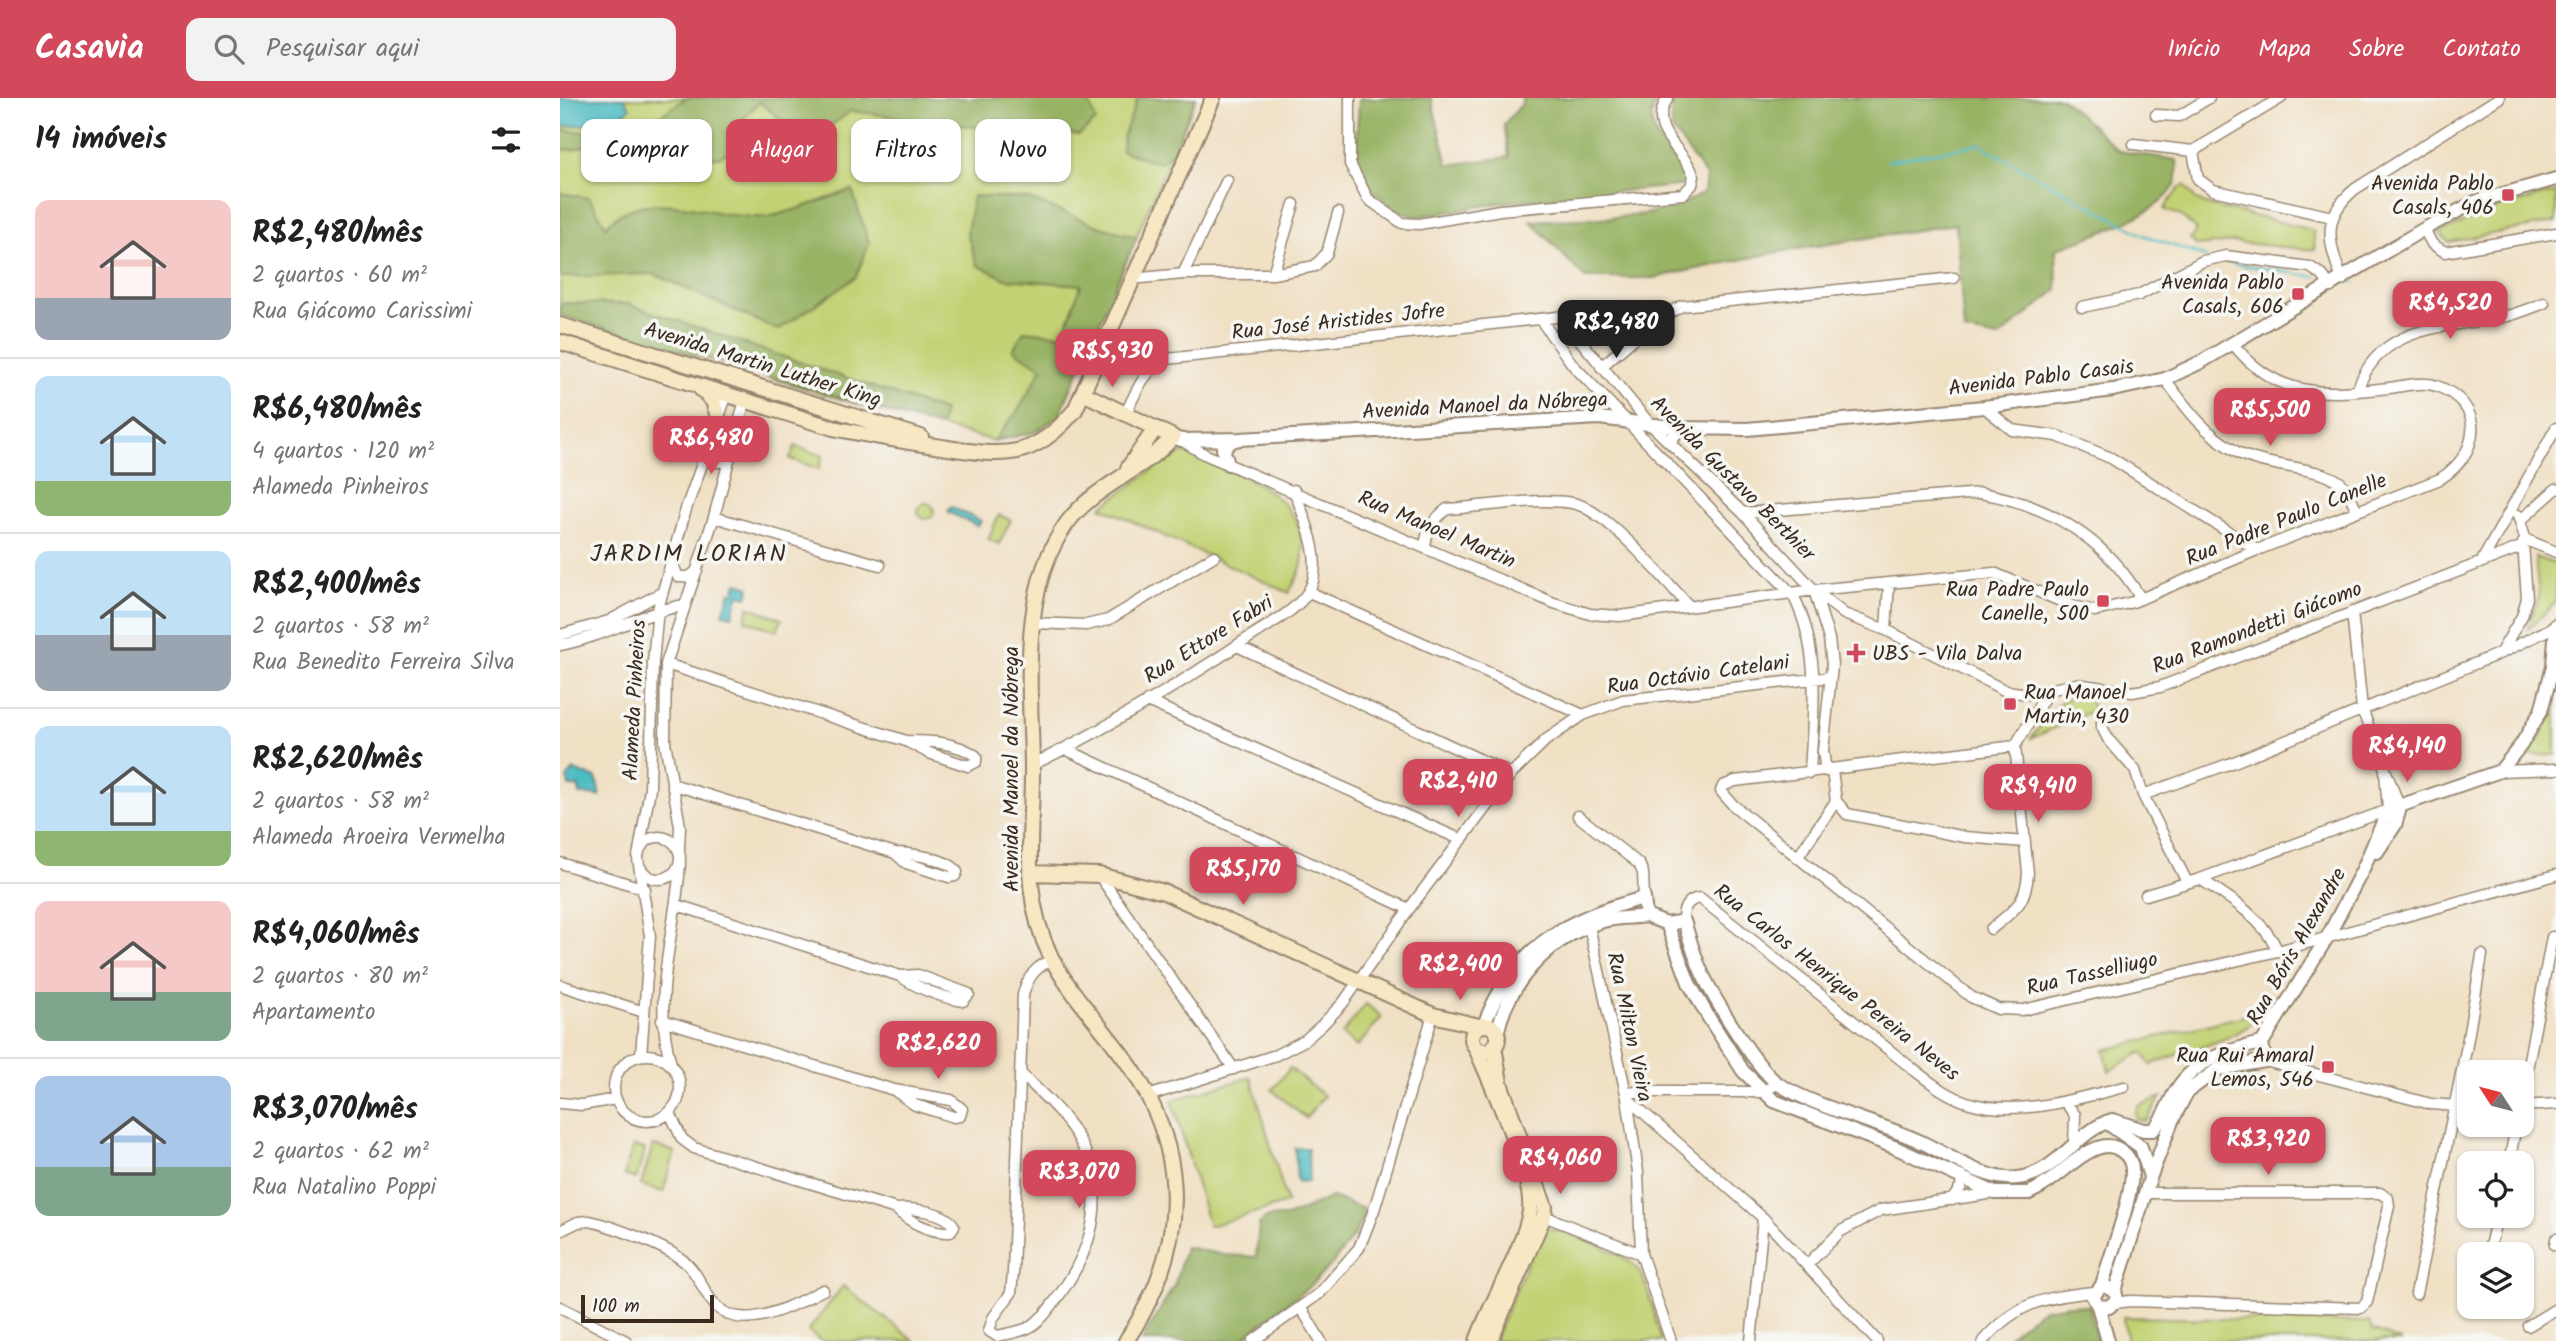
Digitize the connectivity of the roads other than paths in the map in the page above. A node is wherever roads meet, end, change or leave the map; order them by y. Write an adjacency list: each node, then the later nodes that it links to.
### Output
1 (1213, 98): 20 (main road, Avenida Martin Luther King)
2 (1350, 98): 3 (street)
3 (1668, 98)
4 (2209, 98): 7 (street)
5 (2281, 98): 9 (street)
6 (2500, 98): 14 (street)
7 (2156, 115)
8 (2134, 144): 9 (street)
9 (2193, 151): 14 (street)
10 (2556, 179): 15 (street, Avenida Pablo Casais)
11 (1227, 180): 17 (street)
12 (1294, 204): 18 (street)
13 (1338, 213): 18 (street)
14 (2332, 217): 21 (street)
15 (2424, 229): 16 (street); 21 (street, Avenida Pablo Casais)
16 (2556, 233)
17 (1183, 274): 18 (street); 20 (street)
18 (1273, 274)
19 (1954, 278): 30 (street)
20 (1131, 279): 35 (main road, Avenida Martin Luther King)
21 (2337, 284): 23 (street); 29 (street, Avenida Pablo Casais)
22 (2544, 303): 34 (street)
23 (2082, 307)
24 (1585, 314): 25 (street, Rua José Aristides Jofre)
25 (1560, 316): 26 (street, Rua José Aristides Jofre); 30 (street, Avenida Gustavo Berthier)
26 (1540, 319): 38 (street, Rua José Aristides Jofre); 40 (street, Avenida Gustavo Berthier)
27 (566, 326): 28 (main road); 33 (main road, Avenida Martin Luther King)
28 (566, 344): 32 (main road, Avenida Martin Luther King)
29 (2234, 345): 31 (street, Avenida Pablo Casais); 34 (street, Rua Padre Paulo Canelle)
30 (1601, 367): 41 (street, Avenida Gustavo Berthier)
31 (2165, 379): 37 (street, Avenida Pablo Casais); 56 (street)
32 (694, 383): 33 (main road, Avenida Martin Luther King); 39 (main road)
33 (735, 384): 36 (main road); 39 (street, Alameda Pinheiros); 48 (main road, Avenida Martin Luther King)
34 (2357, 391): 56 (street, Rua Padre Paulo Canelle)
35 (1083, 393): 38 (main road, Rua Manoel Martin); 48 (main road, Avenida Martin Luther King)
36 (745, 400): 48 (main road, Avenida Martin Luther King); 50 (street, Alameda Pinheiros)
37 (1984, 407): 42 (street, Avenida Pablo Casais); 62 (street)
38 (1125, 415): 44 (main road, Rua Manoel Martin)
39 (718, 417): 49 (street, Alameda Pinheiros)
40 (1623, 419): 41 (street, Avenida Manoel da Nóbrega); 46 (street, Avenida Manoel da Nóbrega); 73 (street, Avenida Gustavo Berthier)
41 (1649, 423): 42 (street, Avenida Pablo Casais); 47 (street, Avenida Gustavo Berthier)
42 (1679, 428): 47 (street)
43 (2556, 428): 55 (street)
44 (1155, 429): 45 (main road, Rua Manoel Martin); 52 (main road, Avenida Manoel da Nóbrega)
45 (1177, 439): 46 (street, Avenida Manoel da Nóbrega); 51 (street, Rua Manoel Martin); 52 (main road, Avenida Manoel da Nóbrega)
46 (1240, 439): 51 (street)
47 (1670, 441): 57 (street, Avenida Gustavo Berthier)
48 (952, 448)
49 (705, 453): 50 (street); 65 (street, Alameda Pinheiros)
50 (729, 461): 58 (street, Alameda Pinheiros)
51 (1228, 464): 54 (street, Rua Manoel Martin)
52 (1122, 475): 79 (main road, Avenida Manoel da Nóbrega)
53 (2556, 489): 59 (street)
54 (1294, 490): 61 (street, Rua Manoel Martin); 71 (street)
55 (2516, 500): 59 (street); 66 (street)
56 (2357, 512): 62 (street, Rua Padre Paulo Canelle)
57 (1743, 513): 70 (street, Avenida Gustavo Berthier); 74 (street)
58 (713, 517): 67 (street); 68 (street, Alameda Pinheiros)
59 (2520, 521): 60 (street)
60 (2523, 544): 63 (street); 66 (street, Rua Ramondetti Giácomo); 85 (street)
61 (1425, 546): 76 (street, Rua Manoel Martin); 76 (street)
62 (2257, 550): 74 (street, Rua Padre Paulo Canelle)
63 (2556, 552)
64 (1214, 556): 79 (street)
65 (671, 558): 68 (street); 72 (street, Alameda Pinheiros)
66 (2482, 559): 78 (street, Rua Ramondetti Giácomo)
67 (880, 565)
68 (697, 571): 75 (street, Alameda Pinheiros)
69 (1889, 583): 70 (street, Rua Padre Paulo Canelle); 74 (street, Rua Padre Paulo Canelle); 81 (street)
70 (1814, 590): 73 (street, Rua Padre Paulo Canelle); 81 (street, Rua Ramondetti Giácomo); 88 (street, Avenida Gustavo Berthier)
71 (1309, 592): 84 (street, Rua Ettore Fabri); 92 (street)
72 (661, 593): 77 (street, Alameda Pinheiros); 82 (street)
73 (1793, 595): 76 (street, Rua Manoel Martin); 87 (street, Avenida Gustavo Berthier)
74 (2141, 599)
75 (684, 605): 77 (street); 86 (street, Alameda Pinheiros)
76 (1689, 606)
77 (657, 610): 83 (street); 111 (street, Alameda Pinheiros)
78 (2352, 612): 89 (street, Rua Ramondetti Giácomo); 91 (street)
79 (1034, 623): 97 (main road, Avenida Manoel da Nóbrega)
80 (2555, 626): 85 (street); 100 (street)
81 (1886, 630): 89 (street, Rua Ramondetti Giácomo)
82 (560, 635)
83 (560, 645)
84 (1237, 646): 90 (street, Rua Ettore Fabri); 102 (street)
85 (2501, 653): 91 (street)
86 (666, 664): 94 (street); 103 (street, Alameda Pinheiros)
87 (1815, 677): 88 (street, Rua Octávio Catelani); 92 (street, Rua Octávio Catelani); 101 (street, Avenida Gustavo Berthier)
88 (1831, 677): 99 (street, Avenida Gustavo Berthier)
89 (2049, 690): 95 (street)
90 (1147, 701): 96 (street, Rua Ettore Fabri); 108 (street)
91 (2362, 709): 104 (street); 106 (street)
92 (1583, 715): 102 (street, Rua Octávio Catelani)
93 (2102, 718): 104 (street)
94 (906, 741): 94 (street)
95 (2015, 746): 99 (street); 109 (street)
96 (1065, 749): 97 (street, Rua Ettore Fabri); 127 (street)
97 (1032, 765): 117 (main road, Avenida Manoel da Nóbrega)
98 (2556, 769): 100 (street)
99 (1829, 770): 101 (street); 105 (street, Avenida Gustavo Berthier)
100 (2500, 771): 106 (street)
101 (1811, 773): 113 (street, Rua Tasselliugo)
102 (1511, 774): 108 (street, Rua Octávio Catelani)
103 (673, 785): 110 (street, Alameda Pinheiros); 112 (street)
104 (2143, 795): 121 (street)
105 (1836, 802): 109 (street); 113 (street)
106 (2394, 809): 120 (street); 134 (street, Rua Bóris Alexandre)
107 (1578, 816): 124 (street)
108 (1462, 840): 127 (street, Rua Octávio Catelani)
109 (2025, 842): 133 (street)
110 (679, 849): 111 (street); 115 (street)
111 (639, 851): 116 (street)
112 (895, 853): 112 (street)
113 (1797, 858): 136 (street, Rua Tasselliugo)
114 (560, 863): 122 (street)
115 (680, 863): 116 (street); 126 (street)
116 (639, 865): 122 (street)
117 (1030, 873): 118 (main road); 138 (main road, Avenida Manoel da Nóbrega)
118 (1099, 875): 140 (main road); 154 (street)
119 (2556, 875): 134 (street, Rua Tasselliugo)
120 (2200, 879): 121 (street); 136 (street)
121 (2187, 882): 123 (street)
122 (645, 889): 142 (street)
123 (2146, 895)
124 (1644, 898): 125 (street); 128 (street)
125 (1621, 904): 129 (street); 145 (street)
126 (677, 905): 139 (street); 144 (street)
127 (1409, 909): 140 (street, Rua Octávio Catelani)
128 (1646, 916): 129 (street); 131 (street)
129 (1623, 918): 132 (street)
130 (1684, 922): 131 (street); 156 (street); 163 (street, Rua Carlos Henrique Pereira Neves)
131 (1667, 924): 159 (street)
132 (1589, 926): 146 (street); 160 (street, Rua Milton Vieira)
133 (1991, 929)
134 (2328, 936): 136 (street, Rua Tasselliugo); 147 (street, Rua Bóris Alexandre)
135 (2552, 937): 150 (street)
136 (2278, 951)
137 (2482, 955): 167 (street)
138 (1052, 959): 155 (street); 161 (main road, Avenida Manoel da Nóbrega)
139 (900, 975): 139 (street)
140 (1359, 981): 143 (main road); 154 (street, Rua Octávio Catelani)
141 (560, 985): 142 (street)
142 (644, 1012): 149 (street)
143 (1435, 1015): 145 (main road); 188 (street)
144 (662, 1020): 152 (street); 158 (street)
145 (1478, 1034): 146 (main road); 146 (main road); 195 (main road)
146 (1496, 1040): 179 (main road)
147 (2262, 1043): 148 (street); 151 (street)
148 (2224, 1052): 153 (street); 170 (street)
149 (641, 1055): 152 (street); 162 (street)
150 (2529, 1060)
151 (2265, 1061): 153 (street); 167 (street)
152 (671, 1064): 169 (street)
153 (2227, 1066): 174 (street)
154 (1234, 1069): 161 (street, Rua Octávio Catelani)
155 (1021, 1074): 155 (street)
156 (1777, 1084): 159 (street); 171 (street)
157 (2124, 1087): 163 (street, Rua Carlos Henrique Pereira Neves)
158 (894, 1090): 158 (street)
159 (1762, 1092): 160 (street); 173 (street)
160 (1627, 1095): 180 (street); 182 (street, Rua Milton Vieira)
161 (1148, 1096): 192 (main road, Avenida Manoel da Nóbrega)
162 (616, 1099): 164 (street); 169 (street)
163 (2065, 1101): 171 (street)
164 (560, 1103)
165 (2556, 1104): 166 (street)
166 (2534, 1105)
167 (2453, 1107): 168 (street); 185 (street)
168 (2457, 1107)
169 (670, 1112): 178 (street)
170 (2106, 1122): 171 (street); 172 (street); 174 (street)
171 (2074, 1145)
172 (2113, 1146): 175 (street); 186 (street)
173 (1962, 1178): 175 (street); 177 (street)
174 (2150, 1178): 176 (street)
175 (1996, 1193): 177 (street)
176 (2145, 1193): 186 (street); 186 (street)
177 (1952, 1200): 183 (street)
178 (896, 1209): 178 (street)
179 (1544, 1216): 182 (street); 196 (main road)
180 (1763, 1218): 183 (street); 198 (street)
181 (560, 1231): 184 (street)
182 (1641, 1254): 197 (street, Rua Milton Vieira)
183 (1808, 1264): 199 (street)
184 (823, 1290)
185 (2416, 1294)
186 (2103, 1299): 200 (street); 201 (street)
187 (560, 1307): 191 (street)
188 (1301, 1308): 193 (street); 194 (street)
189 (2556, 1309): 190 (street)
190 (2528, 1326)
191 (626, 1341)
192 (1126, 1341)
193 (1254, 1341)
194 (1321, 1341)
195 (1477, 1341)
196 (1490, 1341)
197 (1671, 1341)
198 (1751, 1341)
199 (1877, 1341)
200 (1983, 1341)
201 (2108, 1341)

